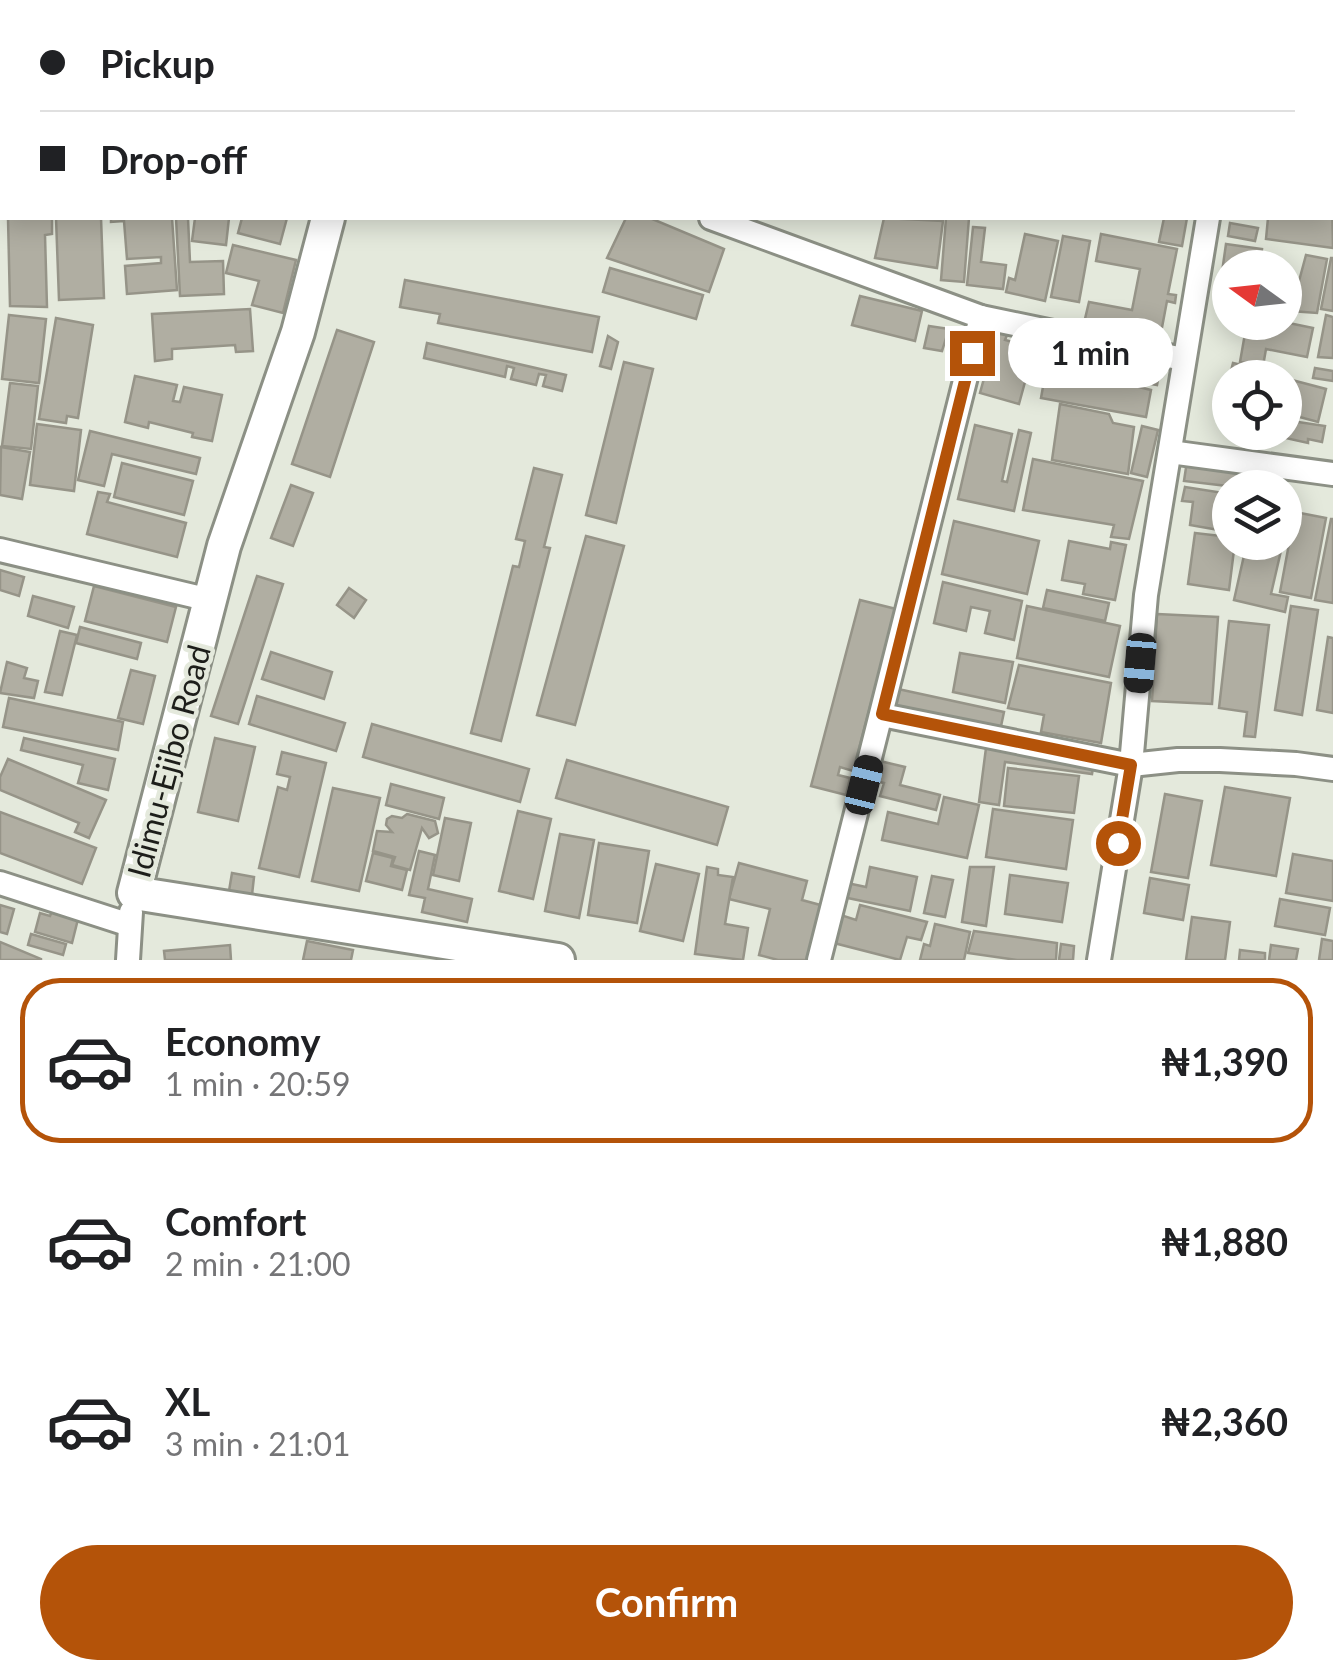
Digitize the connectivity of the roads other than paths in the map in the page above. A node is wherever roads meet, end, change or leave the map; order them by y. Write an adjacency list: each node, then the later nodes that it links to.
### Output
1 (327, 220): 9 (main road, Idimu-Ejibo Road)
2 (716, 220): 4 (street)
3 (1208, 220): 5 (street)
4 (980, 317): 5 (street); 10 (street)
5 (1183, 359): 6 (street)
6 (1170, 452): 7 (street); 11 (street)
7 (1333, 474)
8 (0, 550): 9 (street)
9 (210, 600): 14 (main road, Idimu-Ejibo Road)
10 (882, 714): 11 (street); 17 (street)
11 (1131, 765): 12 (street); 18 (street)
12 (1333, 769)
13 (0, 883): 14 (street)
14 (132, 909): 15 (street); 16 (main road, Idimu-Ejibo Road)
15 (128, 960)
16 (558, 960)
17 (820, 960)
18 (1099, 960)

